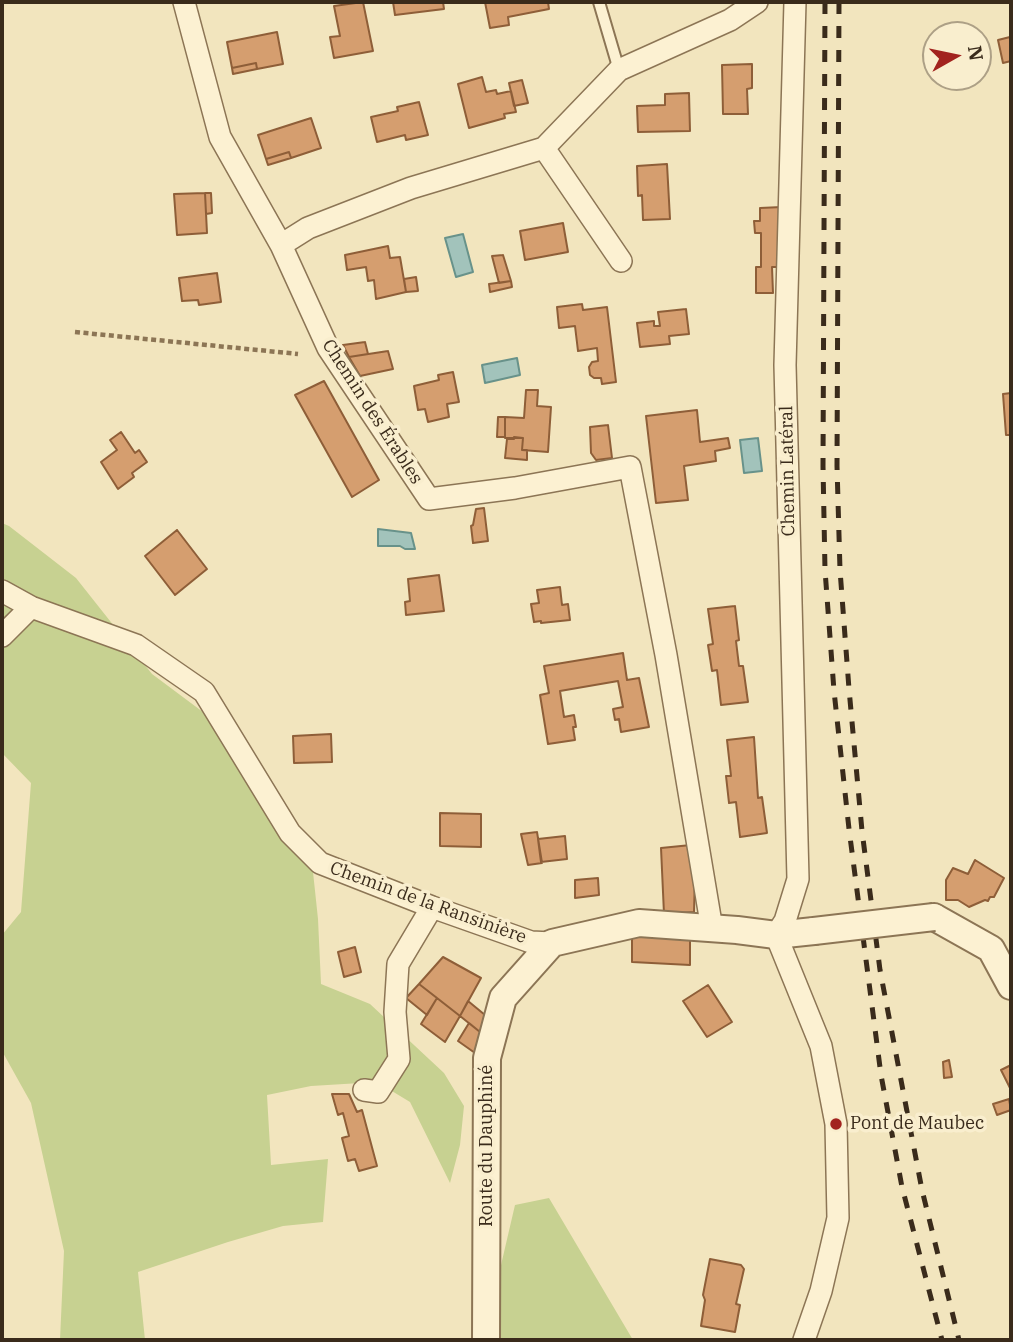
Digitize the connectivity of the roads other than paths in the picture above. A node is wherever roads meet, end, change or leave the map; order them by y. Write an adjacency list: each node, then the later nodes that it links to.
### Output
1 (184, 2): 7 (street)
2 (599, 2): 5 (lane)
3 (757, 2): 5 (street)
4 (795, 2): 14 (street, Chemin Latéral)
5 (619, 70): 6 (street)
6 (544, 148): 7 (street); 8 (street)
7 (281, 245): 13 (street, Chemin des Érables)
8 (621, 261)
9 (2, 591): 10 (street, Chemin de la Ransinière)
10 (31, 607): 11 (street); 12 (street, Chemin de la Ransinière)
11 (2, 636)
12 (432, 908): 15 (street, Chemin de la Ransinière); 17 (street)
13 (712, 929): 14 (street); 15 (street)
14 (776, 935): 16 (street, bridge); 19 (street)
15 (552, 943): 18 (street, Route du Dauphiné)
16 (1011, 986)
17 (364, 1090)
18 (486, 1340)
19 (804, 1340)

